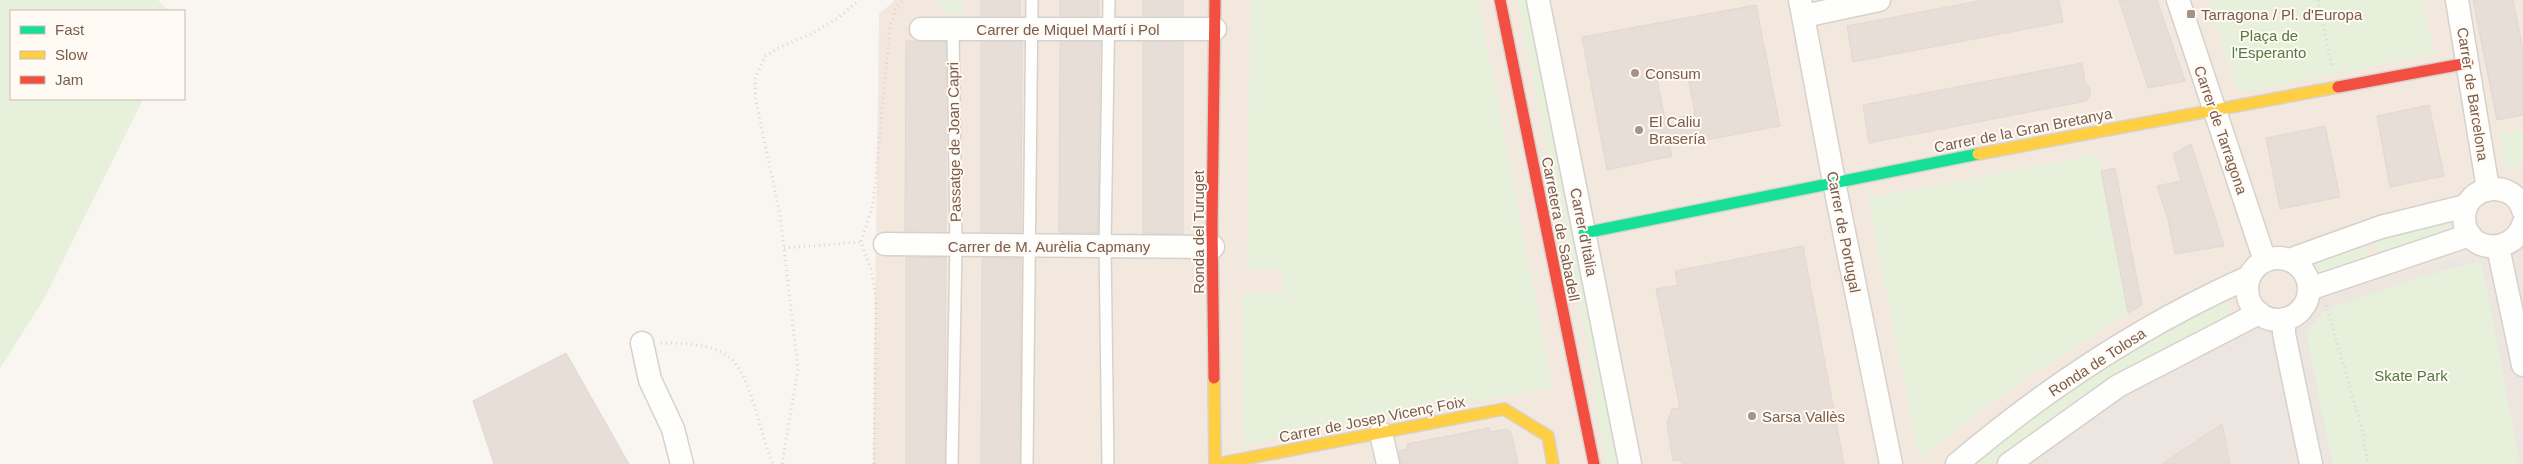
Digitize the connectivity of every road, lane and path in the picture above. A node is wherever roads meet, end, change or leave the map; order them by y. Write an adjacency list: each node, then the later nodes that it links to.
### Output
1 (859, 0): 34 (path)
2 (1032, 0): 14 (lane)
3 (1109, 0): 15 (lane)
4 (1215, 0): 16 (street, Ronda del Turuget)
5 (1500, 0): 53 (street, Carretera de Sabadell)
6 (1538, 0): 25 (street, Carrer d'Itàlia)
7 (1879, 0): 11 (street)
8 (2178, 0): 19 (street, Carrer de Tarragona)
9 (2318, 0): 18 (path)
10 (2457, 0): 17 (street, Carrer de Barcelona)
11 (1802, 8): 20 (street, Carrer de Portugal)
12 (921, 29): 13 (street, Carrer de Miquel Martí i Pol)
13 (953, 29): 14 (street, Carrer de Miquel Martí i Pol); 29 (lane, Passatge de Joan Capri)
14 (1032, 29): 15 (street, Carrer de Miquel Martí i Pol); 30 (lane)
15 (1109, 29): 16 (street, Carrer de Miquel Martí i Pol); 31 (lane)
16 (1214, 29): 32 (street, Ronda del Turuget)
17 (2468, 63): 18 (street, Carrer de la Gran Bretanya); 21 (street, Carrer de Barcelona)
18 (2338, 87): 19 (street, Carrer de la Gran Bretanya)
19 (2214, 109): 20 (street, Carrer de la Gran Bretanya); 35 (street, Carrer de Tarragona)
20 (1834, 182): 25 (street, Carrer de la Gran Bretanya); 55 (street, Carrer de Portugal)
21 (2488, 189): 22 (street); 23 (street)
22 (2521, 201)
23 (2466, 206): 26 (street); 36 (street)
24 (2523, 225): 33 (street)
25 (1584, 232): 54 (street, Carrer d'Itàlia)
26 (2470, 235): 33 (street); 38 (street)
27 (861, 242): 34 (path)
28 (885, 244): 29 (street, Carrer de M. Aurèlia Capmany)
29 (956, 245): 30 (street, Carrer de M. Aurèlia Capmany); 47 (lane, Passatge de Joan Capri)
30 (1029, 245): 31 (street, Carrer de M. Aurèlia Capmany); 48 (lane)
31 (1105, 246): 32 (street, Carrer de M. Aurèlia Capmany); 49 (lane)
32 (1213, 247): 50 (street, Ronda del Turuget)
33 (2498, 247): 42 (street)
34 (784, 248): 46 (path)
35 (2265, 260): 36 (street); 37 (street)
36 (2289, 260): 38 (street)
37 (2249, 277): 39 (street); 56 (street, Ronda de Tolosa)
38 (2315, 287): 40 (street); 59 (path)
39 (2259, 313): 40 (street); 57 (street, Ronda de Tolosa)
40 (2284, 319): 58 (street)
41 (642, 344): 44 (street); 45 (path)
42 (2523, 365)
43 (1382, 433): 50 (street, Carrer de Josep Vicenç Foix); 51 (street); 52 (street, Carrer de Josep Vicenç Foix)
44 (682, 464)
45 (773, 464)
46 (782, 464)
47 (952, 464)
48 (1027, 464)
49 (1108, 464)
50 (1216, 464)
51 (1388, 464)
52 (1554, 464)
53 (1594, 464)
54 (1630, 464)
55 (1891, 464)
56 (1957, 464)
57 (2009, 464)
58 (2311, 464)
59 (2368, 464)

